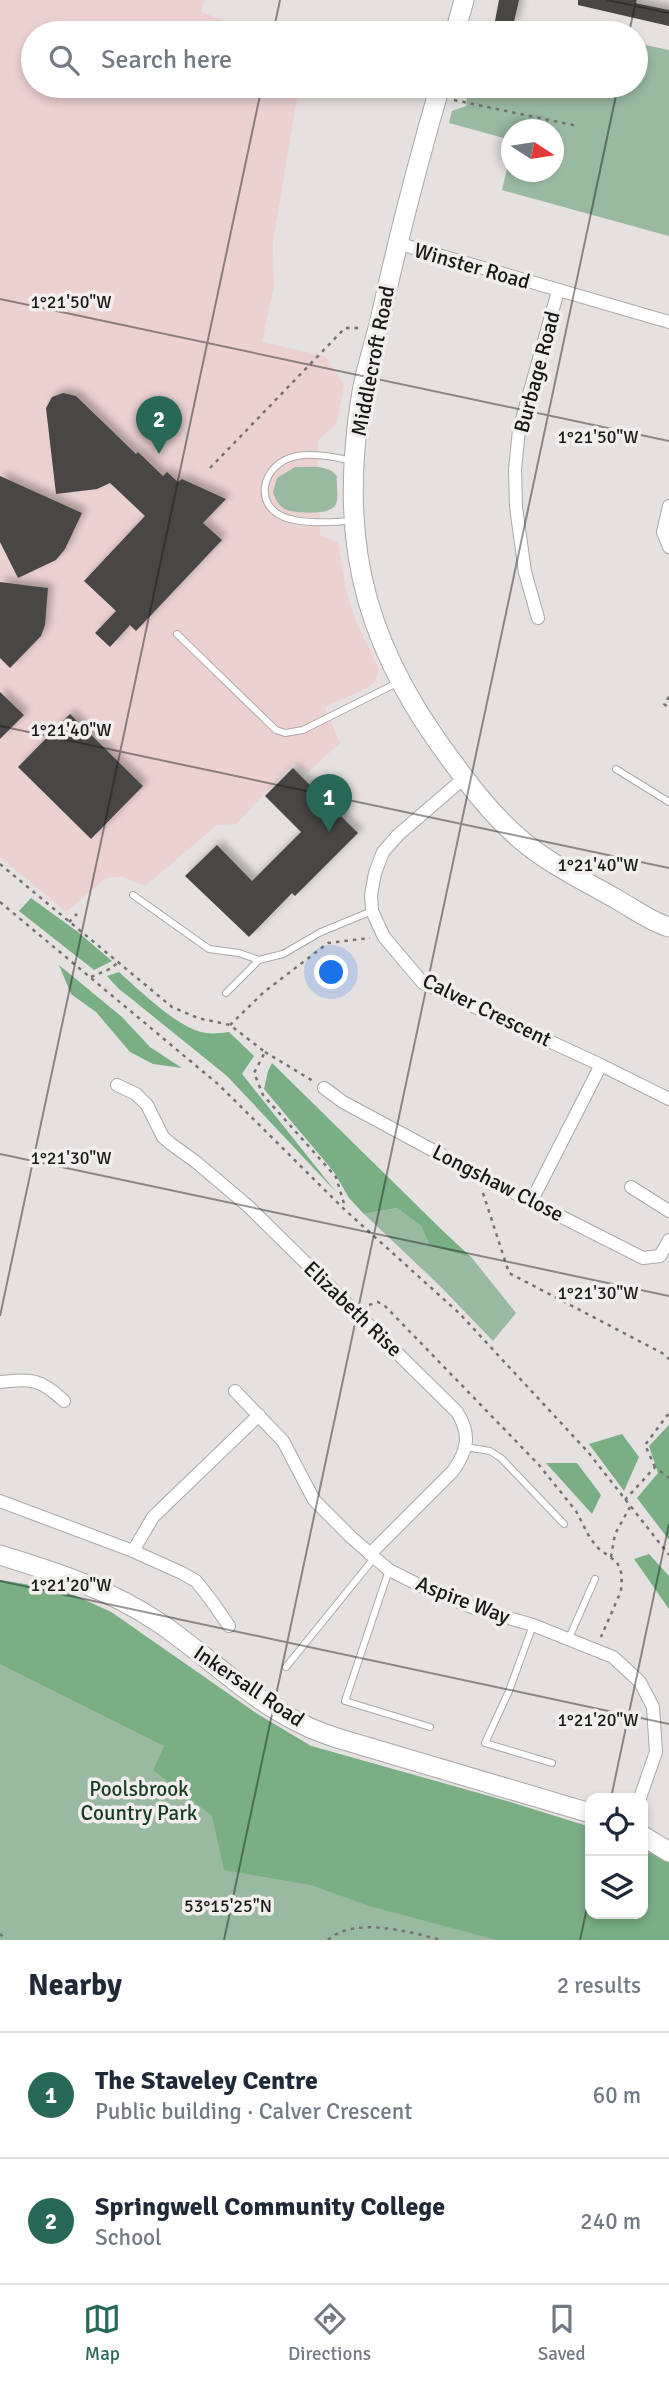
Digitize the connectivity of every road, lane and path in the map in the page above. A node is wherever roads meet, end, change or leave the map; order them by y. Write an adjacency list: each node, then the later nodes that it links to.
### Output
1 (464, 0): 2 (street)
2 (458, 21)
3 (436, 98): 6 (street, Middlecroft Road)
4 (466, 98): 5 (path)
5 (578, 126)
6 (397, 243): 7 (street, Winster Road); 9 (street, Middlecroft Road)
7 (558, 291): 8 (street, Winster Road); 15 (street, Burbage Road)
8 (669, 322)
9 (377, 329): 10 (street, Middlecroft Road); 11 (path)
10 (354, 461): 13 (street, Middlecroft Road); 13 (lane)
11 (210, 468)
12 (669, 506): 14 (street)
13 (353, 521): 17 (street, Middlecroft Road)
14 (669, 547)
15 (538, 618)
16 (177, 634): 17 (lane)
17 (399, 682): 21 (street, Middlecroft Road)
18 (669, 697): 19 (path)
19 (669, 708)
20 (616, 769): 22 (lane)
21 (464, 778): 26 (street, Calver Crescent); 29 (street, Middlecroft Road)
22 (669, 802)
23 (0, 864): 28 (path)
24 (133, 895): 31 (lane)
25 (0, 902): 33 (path)
26 (372, 911): 30 (street, Calver Crescent); 31 (lane)
27 (77, 914): 28 (path)
28 (69, 922): 32 (path)
29 (669, 928)
30 (384, 937): 35 (path); 37 (street, Calver Crescent)
31 (259, 960): 34 (lane)
32 (117, 963): 33 (path); 35 (path)
33 (91, 976): 44 (path)
34 (226, 993)
35 (230, 1025): 36 (path)
36 (265, 1052): 39 (path); 44 (path)
37 (601, 1065): 40 (street, Calver Crescent); 43 (street)
38 (117, 1085): 53 (street, Elizabeth Rise)
39 (324, 1088): 41 (street, Longshaw Close)
40 (669, 1099)
41 (477, 1174): 43 (street, Longshaw Close); 47 (path)
42 (631, 1187): 45 (street)
43 (532, 1200): 46 (street, Longshaw Close)
44 (345, 1210): 56 (path)
45 (669, 1211)
46 (669, 1240)
47 (669, 1359)
48 (0, 1382): 50 (street)
49 (235, 1391): 52 (street, Aspire Way)
50 (64, 1401)
51 (669, 1413): 54 (path)
52 (259, 1415): 60 (street); 62 (street, Aspire Way)
53 (465, 1447): 59 (lane); 62 (street)
54 (654, 1467): 55 (path); 56 (path)
55 (669, 1478)
56 (625, 1500): 58 (path)
57 (0, 1501): 60 (street)
58 (630, 1507): 63 (path); 64 (path)
59 (564, 1524)
60 (133, 1551): 68 (street)
61 (0, 1555): 74 (street, Inkersall Road)
62 (372, 1555): 65 (street, Aspire Way); 70 (lane)
63 (669, 1555)
64 (611, 1557)
65 (389, 1570): 67 (street, Aspire Way); 71 (lane)
66 (595, 1579): 69 (lane)
67 (533, 1625): 69 (street, Aspire Way); 72 (lane)
68 (229, 1626)
69 (569, 1638): 73 (street, Aspire Way)
70 (286, 1667)
71 (430, 1727)
72 (552, 1763)
73 (642, 1793)
74 (585, 1812)
75 (648, 1839): 76 (street)
76 (669, 1852)
77 (0, 1934): 78 (path)
78 (6, 1940)
79 (328, 1940): 80 (path)
80 (441, 1940)

